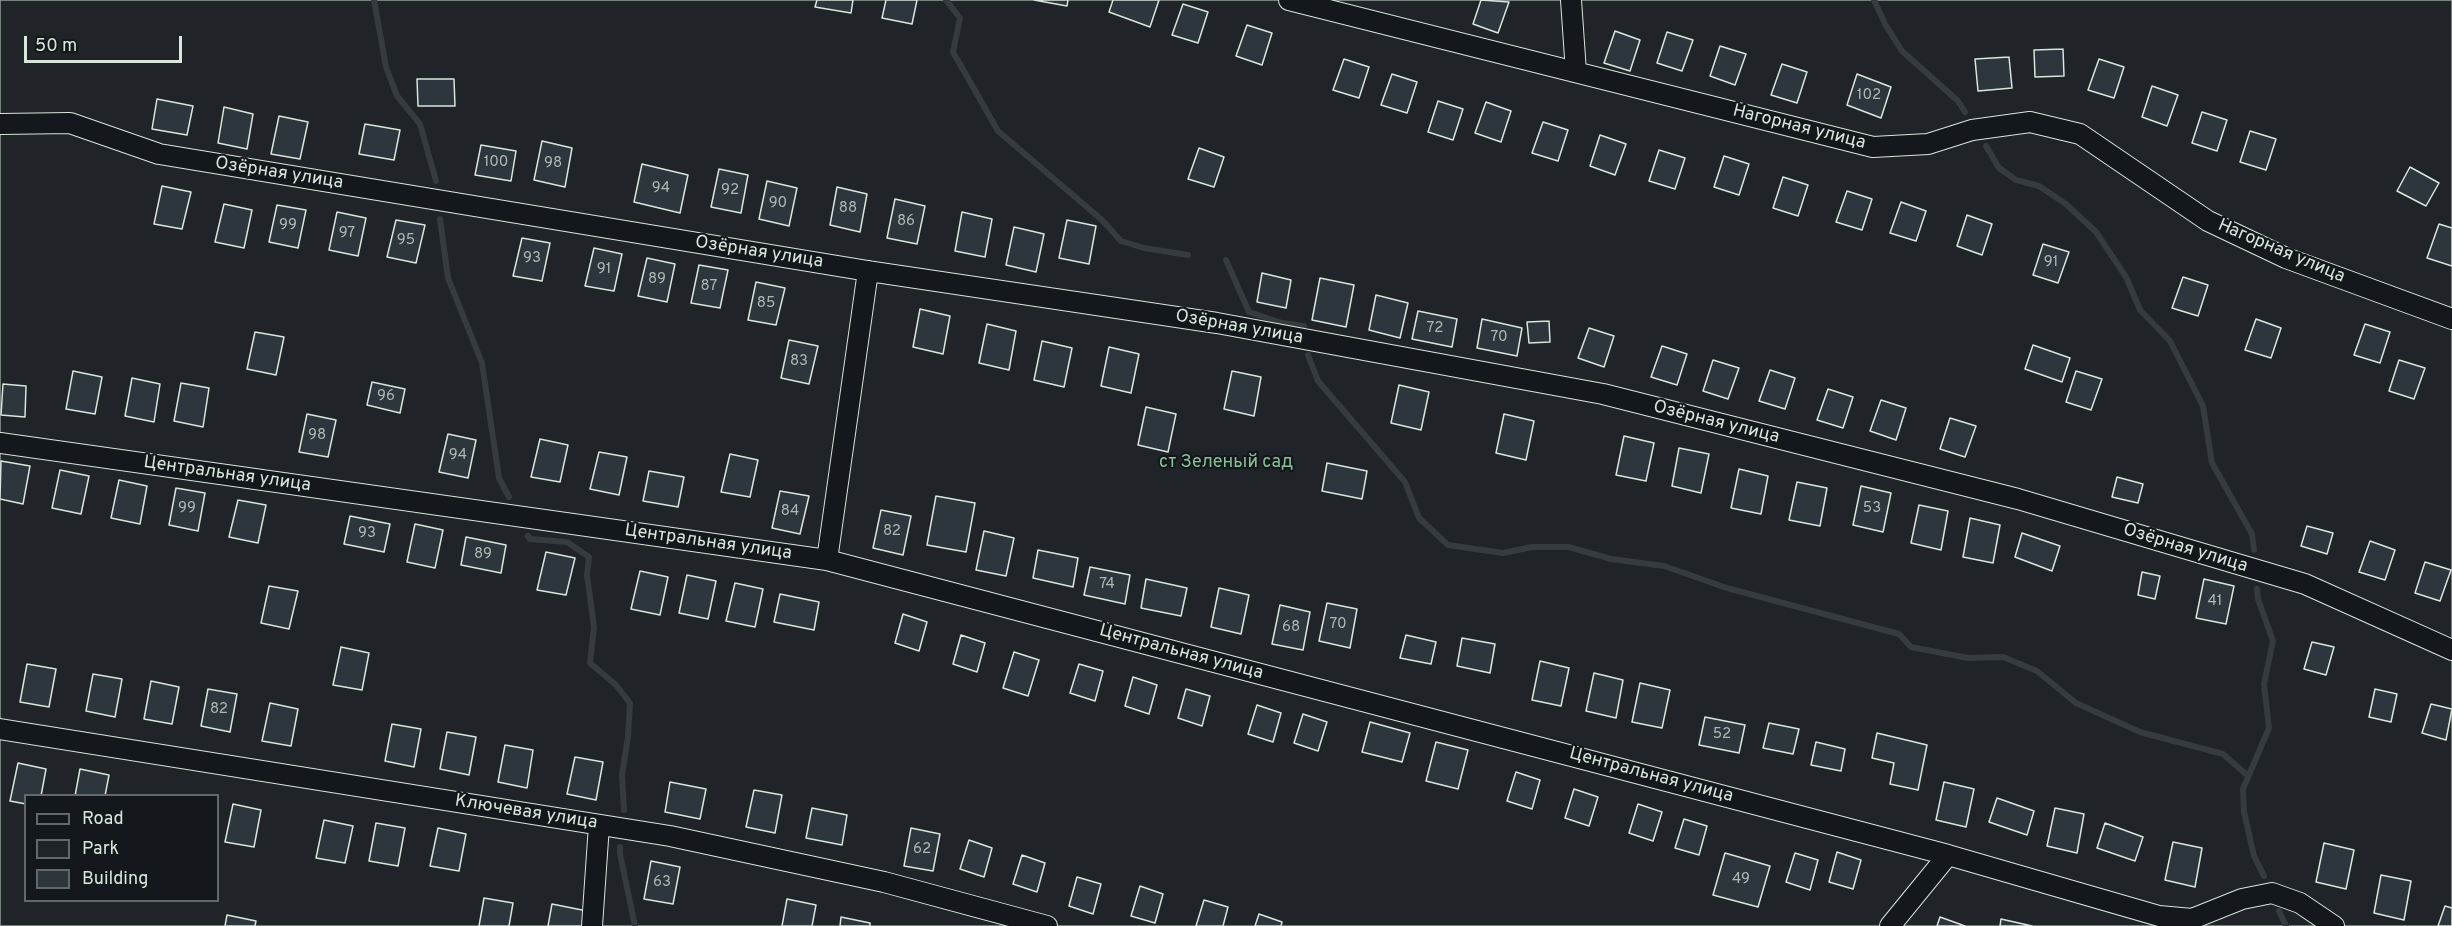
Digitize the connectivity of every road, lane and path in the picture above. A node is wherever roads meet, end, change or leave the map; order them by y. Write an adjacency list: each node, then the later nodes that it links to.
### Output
1 (1289, 0): 3 (street, Нагорная улица)
2 (1571, 0): 3 (street)
3 (1575, 72): 6 (street, Нагорная улица)
4 (0, 124): 5 (street, Озёрная улица)
5 (868, 271): 8 (street); 9 (street, Озёрная улица)
6 (2452, 319)
7 (0, 442): 8 (street, Центральная улица)
8 (827, 560): 12 (street, Центральная улица)
9 (2452, 650)
10 (0, 729): 11 (street, Ключевая улица)
11 (599, 825): 14 (street); 15 (street, Ключевая улица)
12 (1948, 855): 13 (street, Центральная улица); 16 (street)
13 (2194, 922): 17 (street, Центральная улица)
14 (592, 926)
15 (1047, 926)
16 (1890, 926)
17 (2334, 926)

